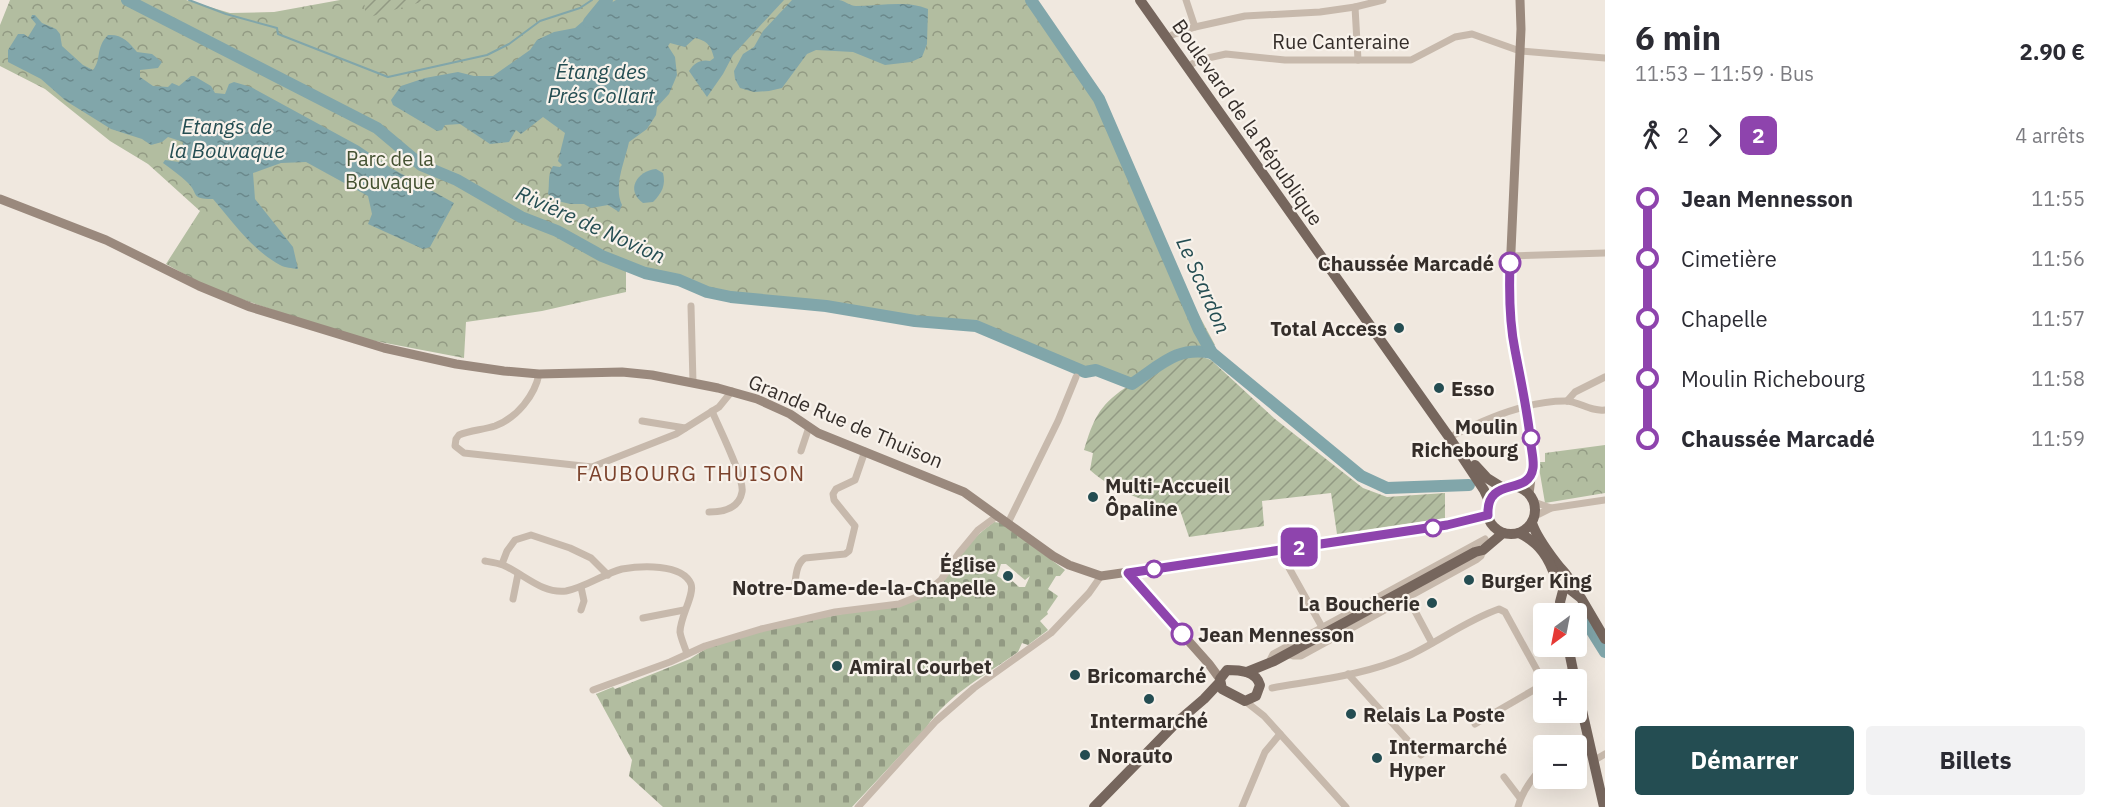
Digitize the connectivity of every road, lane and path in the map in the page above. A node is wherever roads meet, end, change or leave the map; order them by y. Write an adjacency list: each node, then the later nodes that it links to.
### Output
1 (1140, 0): 37 (main road, Boulevard de la République)
2 (1147, 0): 8 (main road, Boulevard de la République)
3 (1186, 0): 7 (street)
4 (1383, 0): 6 (street)
5 (1520, 0): 9 (street)
6 (1355, 7): 7 (street); 11 (street)
7 (1194, 27): 8 (street)
8 (1172, 35): 12 (main road, Boulevard de la République)
9 (1520, 51): 10 (street, Rue Canteraine); 11 (street, Rue Canteraine); 15 (street)
10 (1605, 58)
11 (1358, 60): 12 (street, Rue Canteraine)
12 (1192, 64): 29 (main road, Boulevard de la République)
13 (0, 199): 17 (street, Grande Rue de Thuison)
14 (1605, 253): 15 (street)
15 (1510, 256): 23 (street)
16 (691, 306): 20 (street)
17 (539, 374): 20 (street, Grande Rue de Thuison); 28 (street)
18 (1605, 376): 22 (street)
19 (1076, 377): 43 (street)
20 (693, 383): 21 (street, Grande Rue de Thuison)
21 (732, 392): 25 (street); 27 (street, Grande Rue de Thuison)
22 (1566, 400): 23 (street); 24 (street)
23 (1526, 407): 29 (street); 32 (street)
24 (1605, 410)
25 (712, 411): 28 (street); 39 (street)
26 (642, 421): 28 (street)
27 (809, 427): 30 (street); 31 (street, Grande Rue de Thuison)
28 (685, 428)
29 (1454, 435): 34 (main road, Boulevard de la République)
30 (801, 450)
31 (865, 451): 40 (street, Grande Rue de Thuison); 55 (street)
32 (1532, 474): 33 (street); 35 (street)
33 (1517, 487): 34 (main road); 35 (main road)
34 (1503, 488): 37 (main road)
35 (1532, 498): 38 (street); 42 (main road)
36 (1605, 500): 38 (street)
37 (1489, 501): 41 (main road)
38 (1551, 508): 42 (street)
39 (709, 512)
40 (997, 516): 43 (street, Grande Rue de Thuison); 67 (street)
41 (1489, 518): 44 (main road); 46 (main road); 47 (street, Grande Rue de Thuison)
42 (1533, 519): 45 (main road); 54 (main road)
43 (1008, 524): 53 (street, Grande Rue de Thuison)
44 (1503, 533): 45 (main road); 46 (main road)
45 (1519, 533): 54 (main road)
46 (1481, 547): 57 (street); 63 (street); 68 (main road)
47 (1279, 550): 50 (street, Grande Rue de Thuison); 63 (street)
48 (485, 561): 49 (street)
49 (502, 564): 51 (street); 52 (street)
50 (1128, 573): 53 (street, Grande Rue de Thuison); 73 (street)
51 (518, 574): 56 (street); 58 (street)
52 (608, 575): 56 (street); 61 (street)
53 (1101, 576): 91 (street)
54 (1564, 582): 59 (main road); 64 (main road); 65 (main road)
55 (795, 583)
56 (581, 587): 60 (street)
57 (1408, 598): 66 (street); 68 (street)
58 (513, 599)
59 (1561, 603)
60 (581, 610)
61 (684, 610): 62 (street); 67 (street)
62 (643, 618)
63 (1322, 627): 69 (street)
64 (1605, 629)
65 (1605, 639)
66 (1432, 643): 70 (street); 72 (street)
67 (687, 654): 76 (street)
68 (1286, 654): 69 (main road)
69 (1271, 662): 71 (main road); 74 (main road)
70 (1536, 669)
71 (1247, 672): 73 (main road); 74 (main road)
72 (1348, 674): 75 (street); 86 (street)
73 (1223, 681): 79 (main road); 92 (main road)
74 (1259, 681): 78 (main road)
75 (1272, 688)
76 (593, 690)
77 (1533, 690): 82 (street)
78 (1257, 695): 79 (main road); 80 (street)
79 (1245, 701): 80 (street)
80 (1264, 716): 83 (street)
81 (1584, 723): 84 (main road)
82 (1475, 724)
83 (1280, 734): 93 (street); 94 (street)
84 (1588, 742): 87 (main road)
85 (1605, 754): 87 (street)
86 (1421, 755)
87 (1593, 761): 96 (main road)
88 (1504, 777): 90 (street)
89 (1533, 777): 90 (street)
90 (1520, 798): 95 (street)
91 (858, 807)
92 (1094, 807)
93 (1242, 807)
94 (1346, 807)
95 (1518, 807)
96 (1604, 807)

